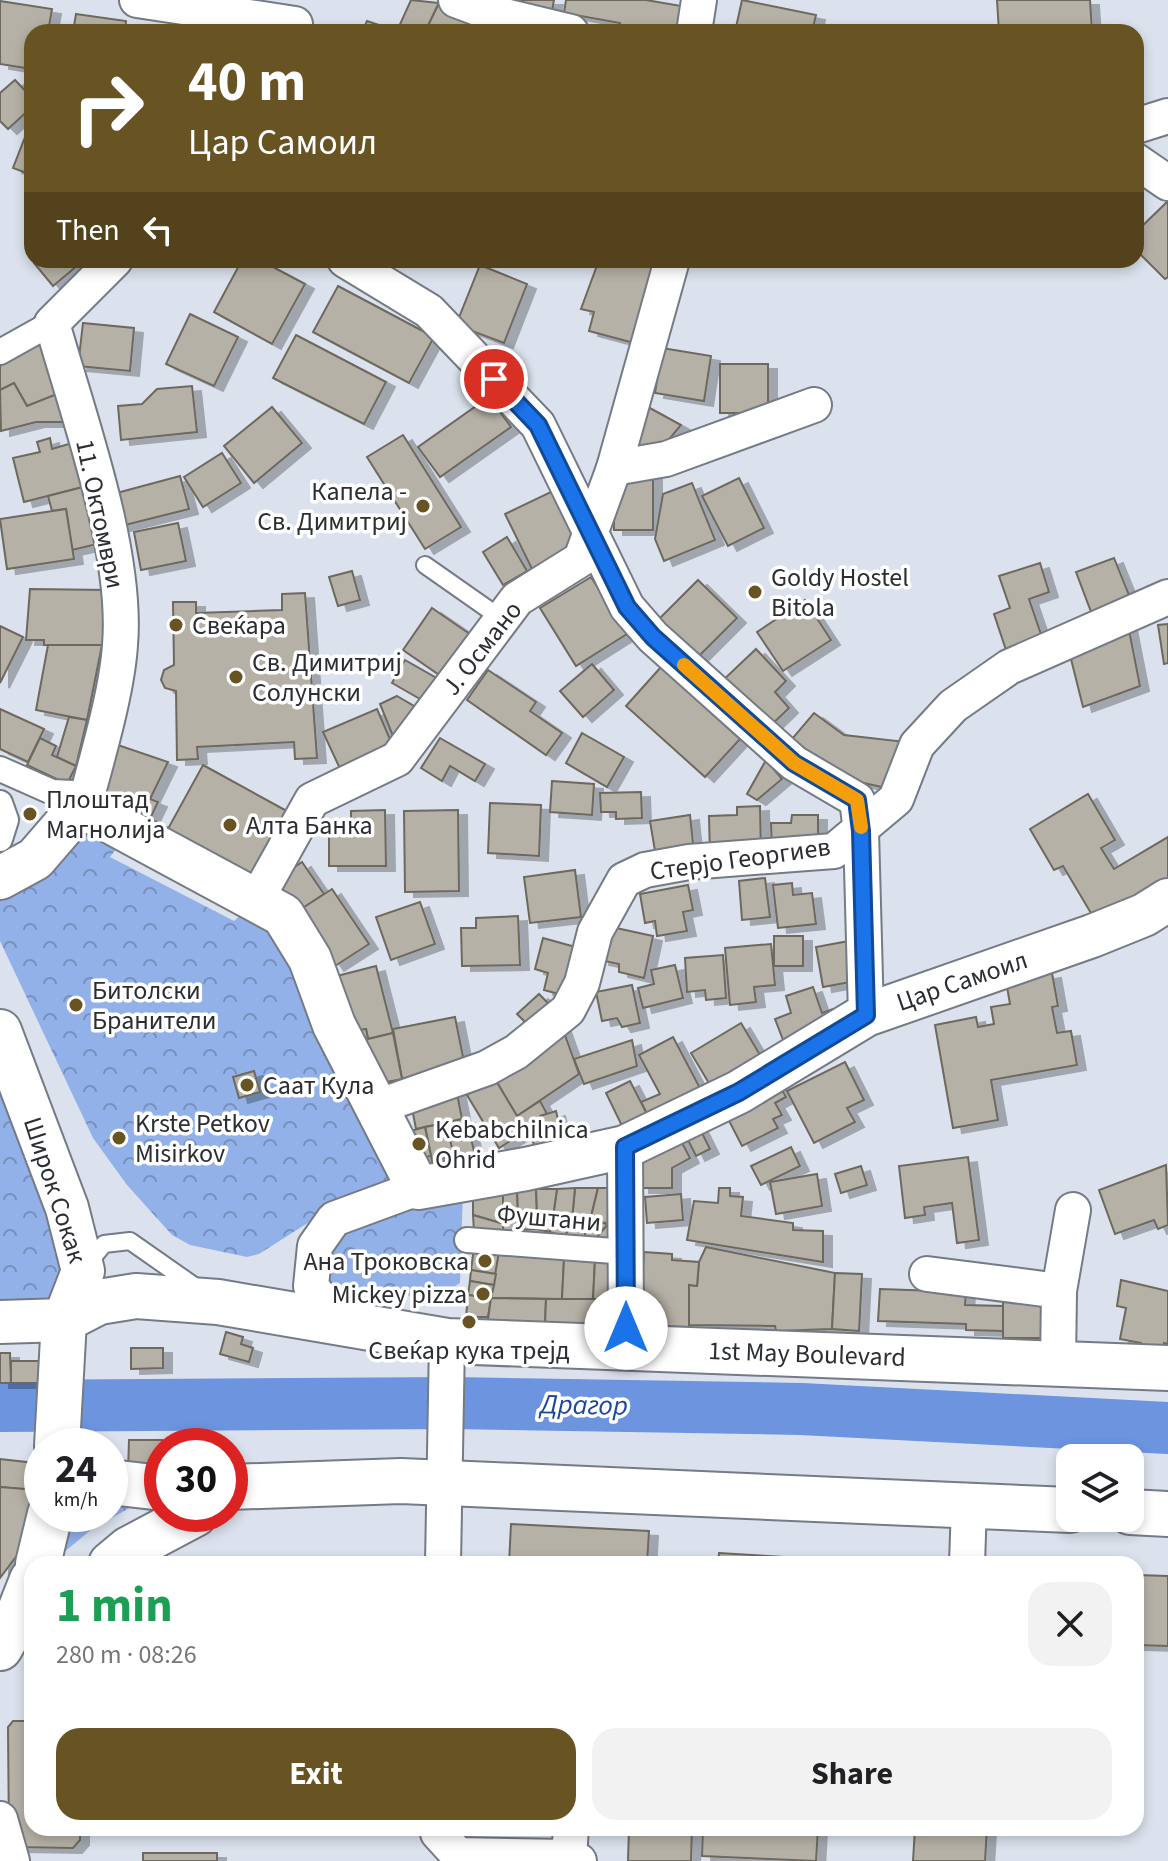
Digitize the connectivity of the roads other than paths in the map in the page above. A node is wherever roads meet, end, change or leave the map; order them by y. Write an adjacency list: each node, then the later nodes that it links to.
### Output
1 (137, 0): 4 (street)
2 (456, 0): 5 (street)
3 (699, 0): 6 (street)
4 (297, 19)
5 (538, 24)
6 (695, 24)
7 (1168, 116): 8 (street)
8 (1144, 124)
9 (1144, 166): 10 (street)
10 (1168, 183)
11 (107, 268): 14 (street)
12 (358, 268): 18 (street)
13 (670, 268): 17 (street, Ј. Османо)
14 (52, 323): 15 (street); 23 (street, 11. Октомври)
15 (0, 352)
16 (814, 405): 17 (street)
17 (614, 468): 18 (street, Ј. Османо)
18 (589, 532): 21 (street, Ј. Османо); 25 (street)
19 (425, 565): 21 (lane)
20 (1168, 597): 25 (street, Стерјо Георгиев)
21 (502, 619): 28 (street, Ј. Османо)
22 (0, 770): 23 (street)
23 (80, 800): 26 (street); 28 (street)
24 (0, 803): 26 (street)
25 (861, 831): 29 (street); 31 (street, Стерјо Георгиев)
26 (6, 851)
27 (1168, 900): 29 (street, Цар Самоил)
28 (255, 902): 31 (street)
29 (866, 1015): 32 (street, Цар Самоил)
30 (0, 1031): 37 (street, Широк Сокак)
31 (374, 1108): 33 (street)
32 (625, 1147): 33 (street, Цар Самоил); 36 (street)
33 (418, 1188): 43 (street)
34 (1073, 1210): 39 (street)
35 (467, 1240): 36 (street, Фуштани)
36 (627, 1252): 44 (street)
37 (83, 1271): 40 (lane); 41 (street, Широк Сокак)
38 (927, 1274): 39 (street)
39 (1059, 1291): 46 (street)
40 (218, 1302): 41 (main road, 1st May Boulevard); 43 (main road, 1st May Boulevard)
41 (64, 1320): 42 (street, 1st May Boulevard); 48 (main road, Широк Сокак)
42 (0, 1322)
43 (360, 1326): 45 (main road, 1st May Boulevard)
44 (626, 1328)
45 (446, 1362): 46 (main road, 1st May Boulevard); 49 (street)
46 (1058, 1363): 47 (main road, 1st May Boulevard)
47 (1168, 1368)
48 (59, 1428)
49 (444, 1484): 50 (main road); 51 (main road); 59 (street)
50 (248, 1488)
51 (969, 1505): 52 (main road); 60 (street)
52 (1056, 1509)
53 (1144, 1513): 54 (main road)
54 (1168, 1514)
55 (46, 1532): 57 (main road)
56 (161, 1532): 58 (main road)
57 (40, 1556)
58 (121, 1556)
59 (443, 1556)
60 (967, 1556)
61 (24, 1600): 63 (main road)
62 (24, 1634): 64 (main road)
63 (0, 1648)
64 (0, 1654)
65 (0, 1819): 68 (street)
66 (443, 1836): 67 (street)
67 (573, 1849)
68 (12, 1861)

